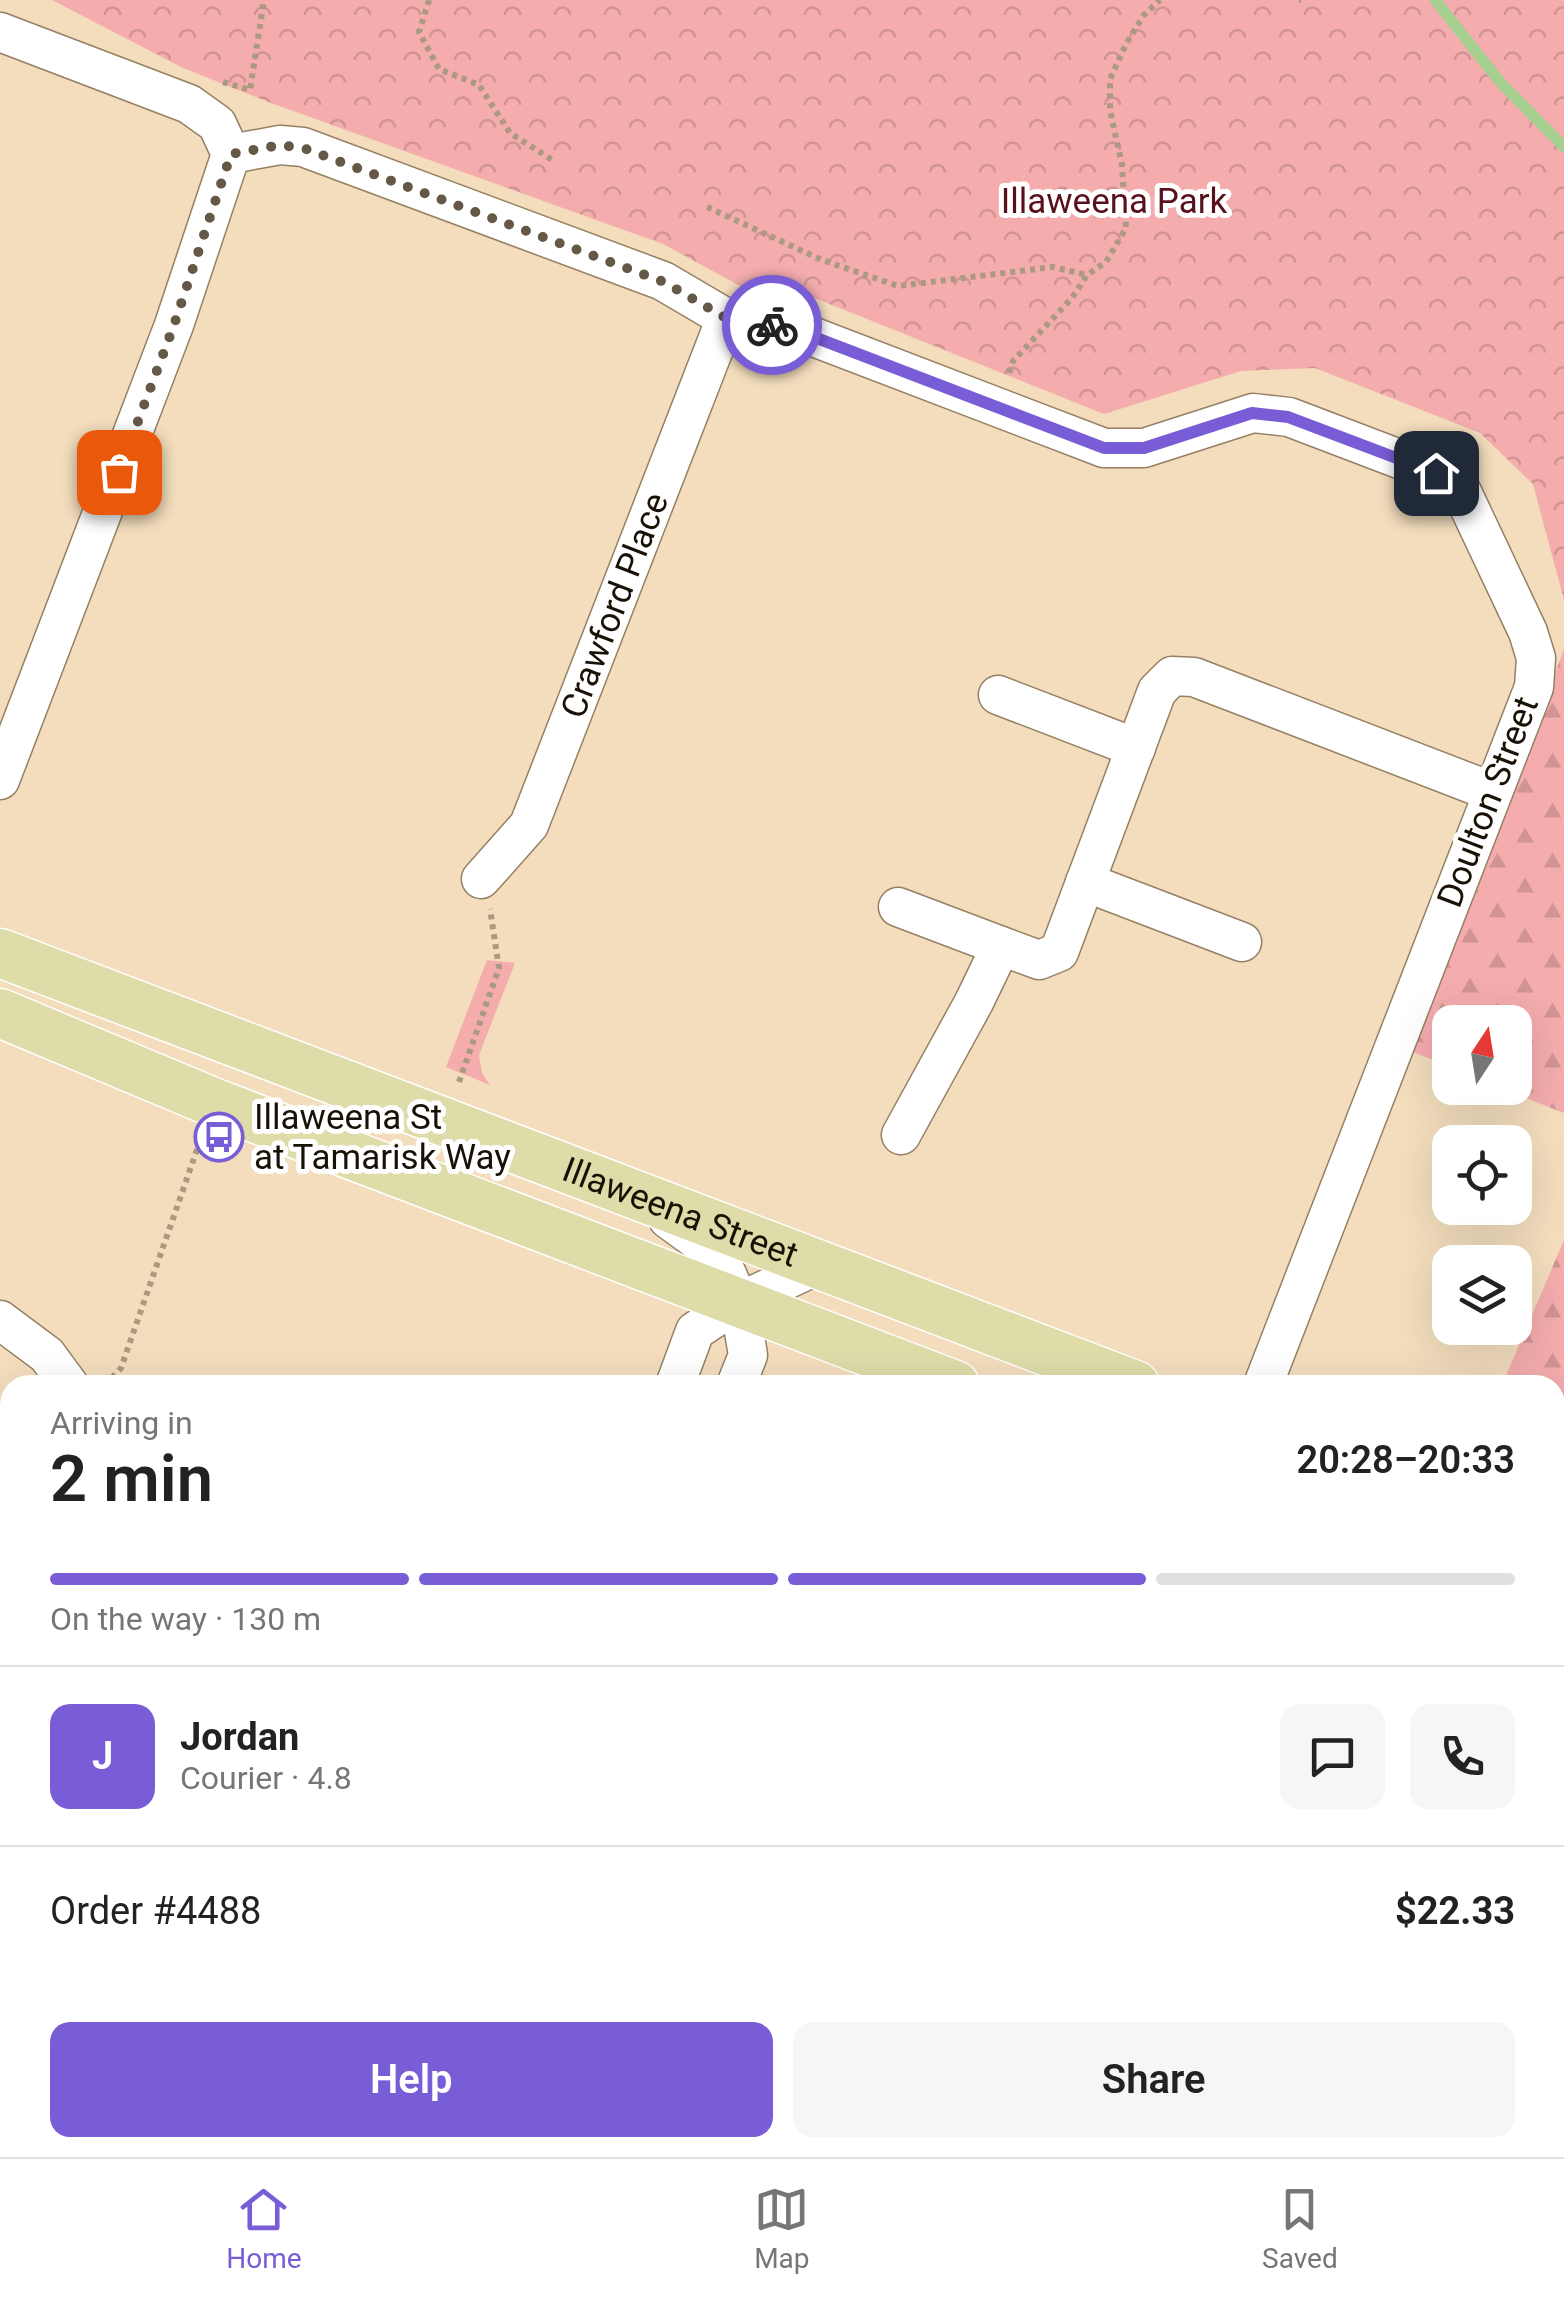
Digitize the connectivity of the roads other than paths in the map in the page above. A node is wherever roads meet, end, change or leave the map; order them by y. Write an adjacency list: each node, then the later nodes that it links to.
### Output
1 (0, 32): 2 (street)
2 (231, 154): 3 (street, Doulton Street); 6 (street)
3 (726, 318): 7 (street, Doulton Street); 8 (street, Crawford Place)
4 (998, 695): 5 (street)
5 (1136, 748): 7 (street); 9 (street)
6 (0, 780)
7 (1493, 792): 28 (street, Doulton Street)
8 (482, 879)
9 (1085, 882): 11 (street); 12 (street)
10 (898, 907): 12 (street)
11 (1242, 942)
12 (1000, 946): 15 (street)
13 (0, 953): 16 (main road, Illaweena Street)
14 (0, 1014): 18 (main road, Illaweena Street)
15 (901, 1134)
16 (629, 1191): 17 (main road, Illaweena Street); 19 (street)
17 (820, 1264): 19 (street); 27 (main road, Illaweena Street)
18 (664, 1273): 19 (main road, Illaweena Street); 21 (street)
19 (740, 1302): 21 (street); 22 (main road, Illaweena Street); 23 (street)
20 (0, 1320): 24 (street)
21 (694, 1334): 25 (street)
22 (825, 1335): 23 (street); 26 (main road, Illaweena Street)
23 (742, 1370)
24 (62, 1375)
25 (679, 1375)
26 (929, 1375)
27 (1109, 1375)
28 (1267, 1375)

